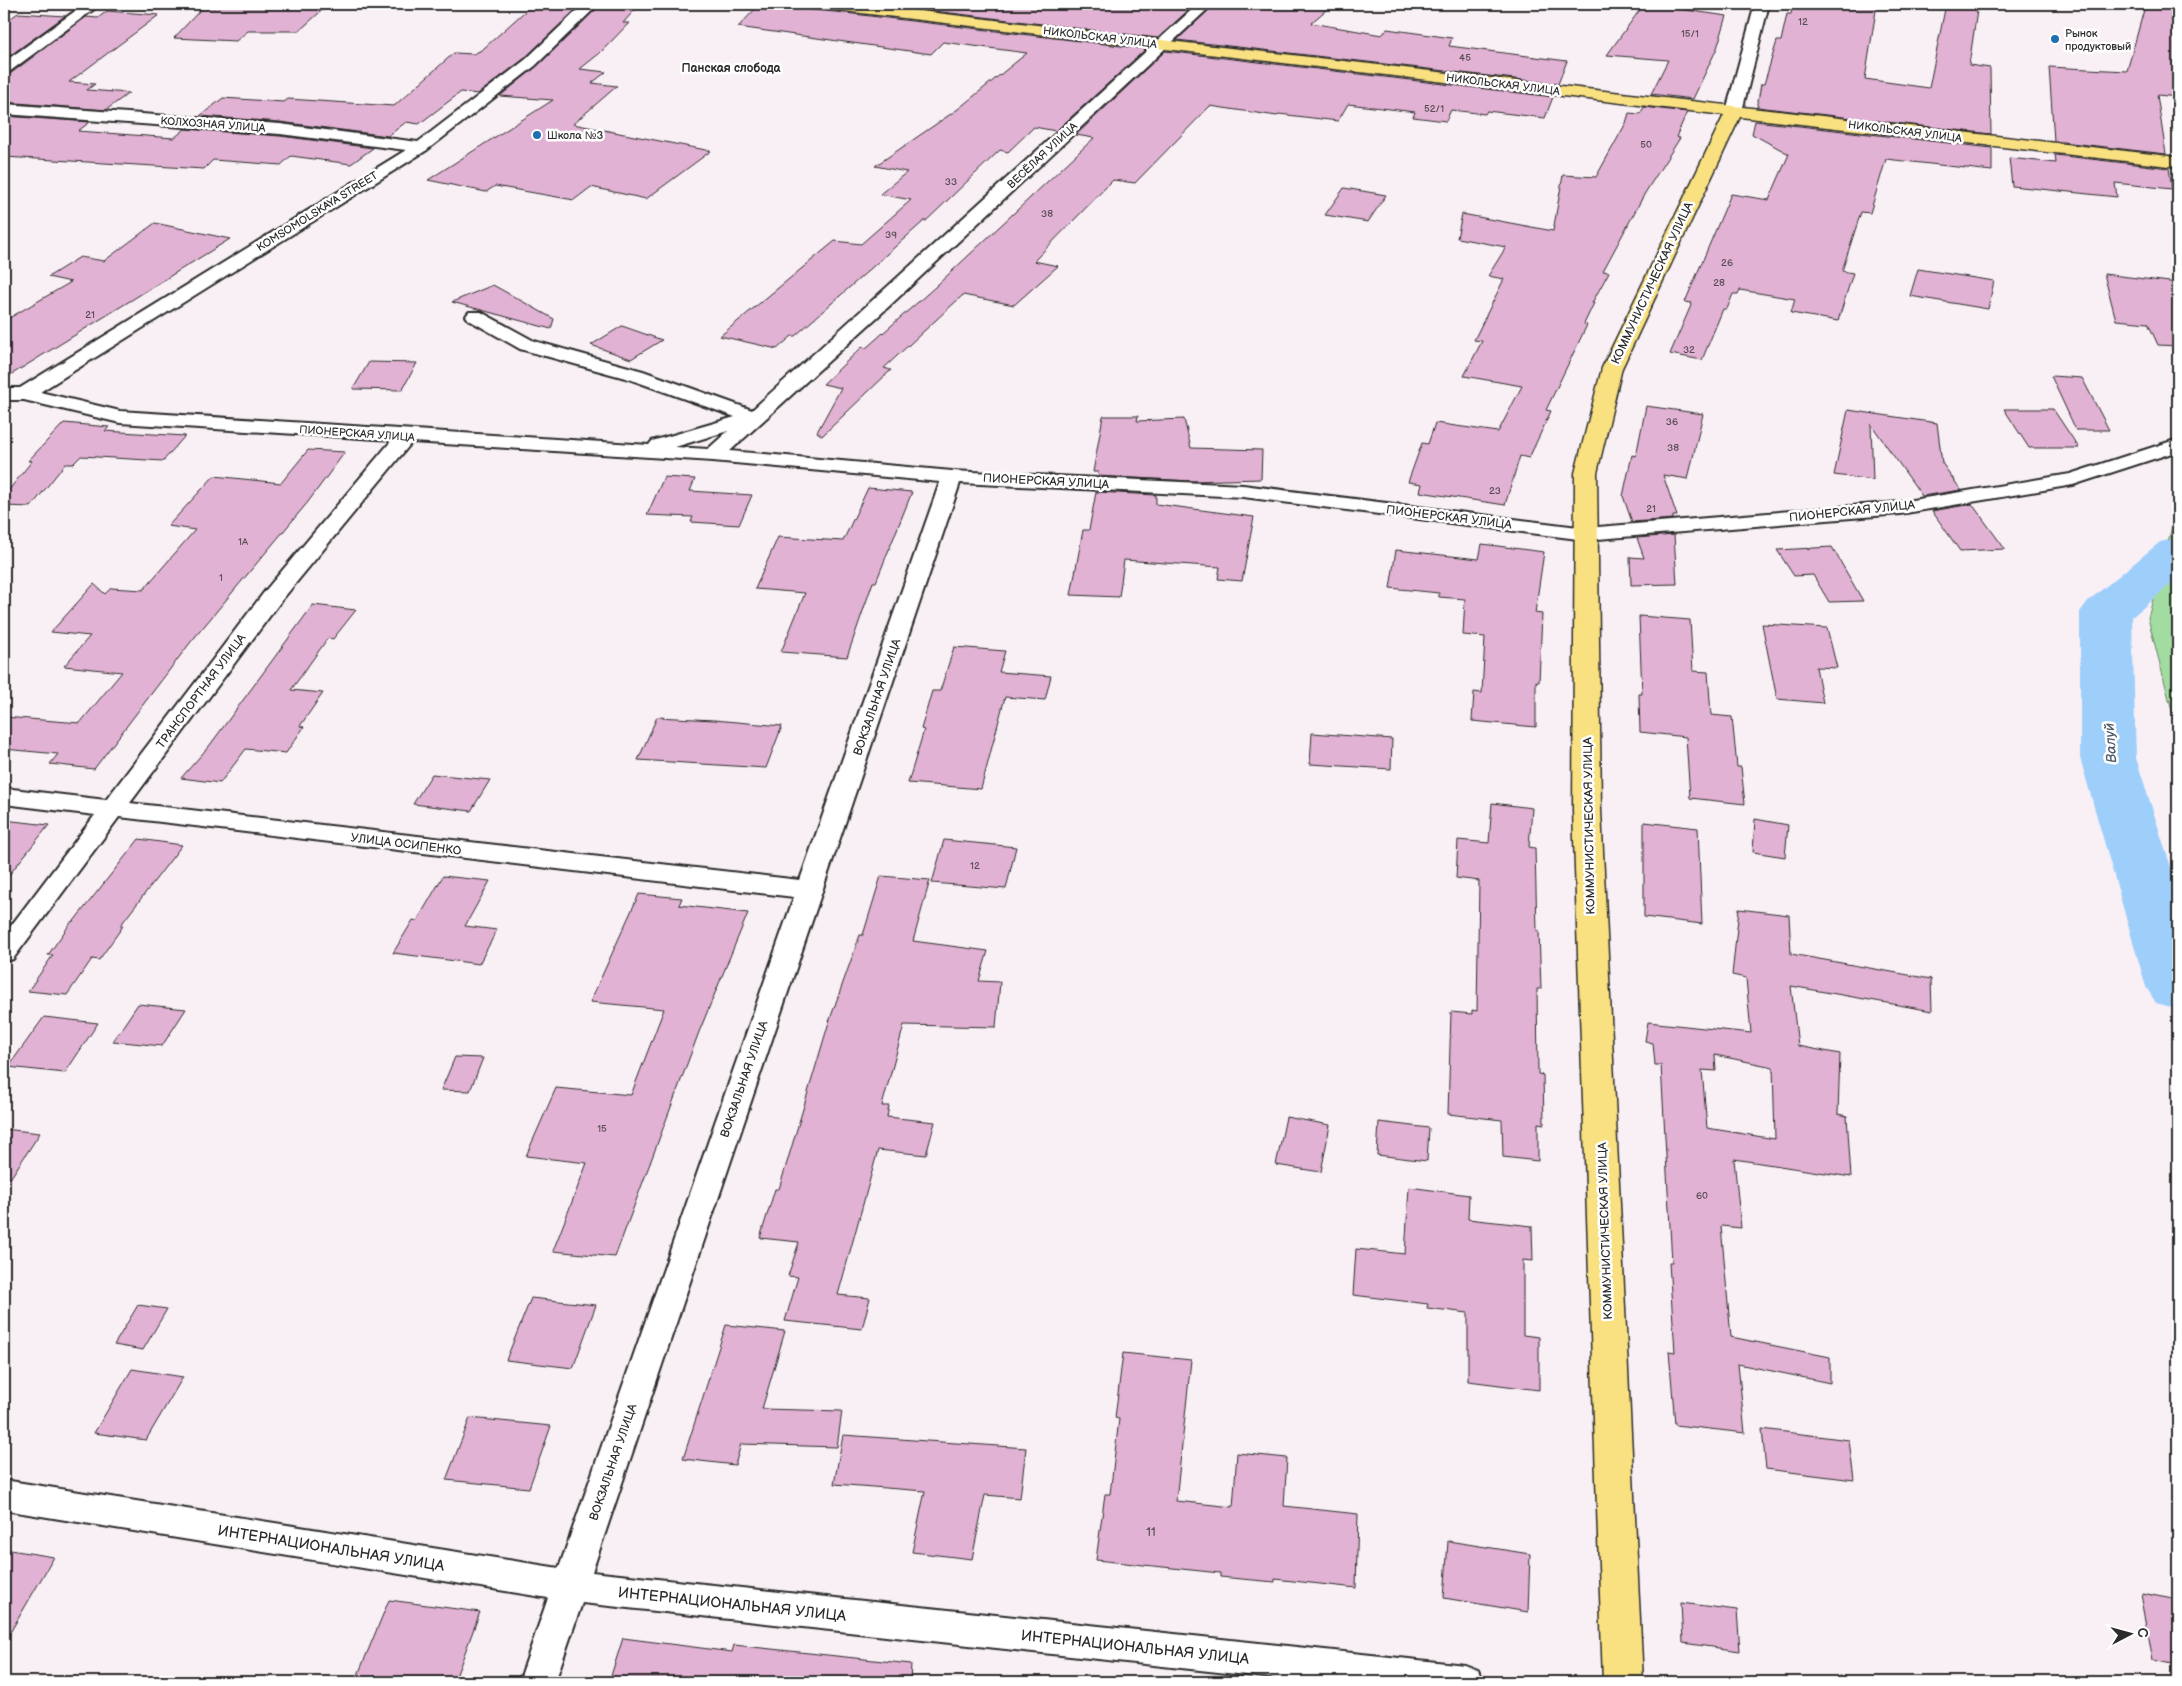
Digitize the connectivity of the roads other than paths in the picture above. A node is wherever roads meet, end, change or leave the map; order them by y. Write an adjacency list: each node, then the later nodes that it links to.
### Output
1 (94, 4): 7 (street)
2 (592, 4): 10 (street, KOMSOMOLSKAYA STREET)
3 (827, 4): 6 (main road, НИКОЛЬСКАЯ УЛИЦА)
4 (1206, 4): 6 (street, ВЕСЁЛАЯ УЛИЦА)
5 (1762, 4): 9 (street, КОММУНИСТИЧЕСКАЯ УЛИЦА)
6 (1161, 45): 9 (main road, НИКОЛЬСКАЯ УЛИЦА); 15 (street, ВЕСЁЛАЯ УЛИЦА)
7 (4, 69)
8 (4, 109): 10 (street, КОЛХОЗНАЯ УЛИЦА)
9 (1734, 111): 11 (main road, НИКОЛЬСКАЯ УЛИЦА); 21 (main road, КОММУНИСТИЧЕСКАЯ УЛИЦА)
10 (421, 147): 14 (street, KOMSOMOLSKAYA STREET)
11 (2178, 162)
12 (475, 316): 15 (street)
13 (4, 394): 14 (street, ПИОНЕРСКАЯ УЛИЦА)
14 (24, 394): 16 (street, ПИОНЕРСКАЯ УЛИЦА)
15 (755, 417): 18 (street); 19 (street)
16 (406, 436): 18 (street, ПИОНЕРСКАЯ УЛИЦА); 23 (street, ТРАНСПОРТНАЯ УЛИЦА)
17 (2178, 445): 21 (street, ПИОНЕРСКАЯ УЛИЦА)
18 (641, 450): 19 (street, ПИОНЕРСКАЯ УЛИЦА)
19 (713, 454): 20 (street, ПИОНЕРСКАЯ УЛИЦА)
20 (952, 477): 21 (street, ПИОНЕРСКАЯ УЛИЦА); 24 (street, ВОКЗАЛЬНАЯ УЛИЦА)
21 (1586, 534): 30 (main road, КОММУНИСТИЧЕСКАЯ УЛИЦА)
22 (4, 796): 23 (street, УЛИЦА ОСИПЕНКО)
23 (110, 810): 24 (street, УЛИЦА ОСИПЕНКО); 25 (street, ТРАНСПОРТНАЯ УЛИЦА)
24 (808, 890): 27 (street, ВОКЗАЛЬНАЯ УЛИЦА)
25 (4, 953)
26 (4, 1495): 27 (street, ИНТЕРНАЦИОНАЛЬНАЯ УЛИЦА)
27 (571, 1586): 28 (street, ВОКЗАЛЬНАЯ УЛИЦА); 29 (street, ИНТЕРНАЦИОНАЛЬНАЯ УЛИЦА)
28 (537, 1682)
29 (1465, 1682)
30 (1623, 1682)

